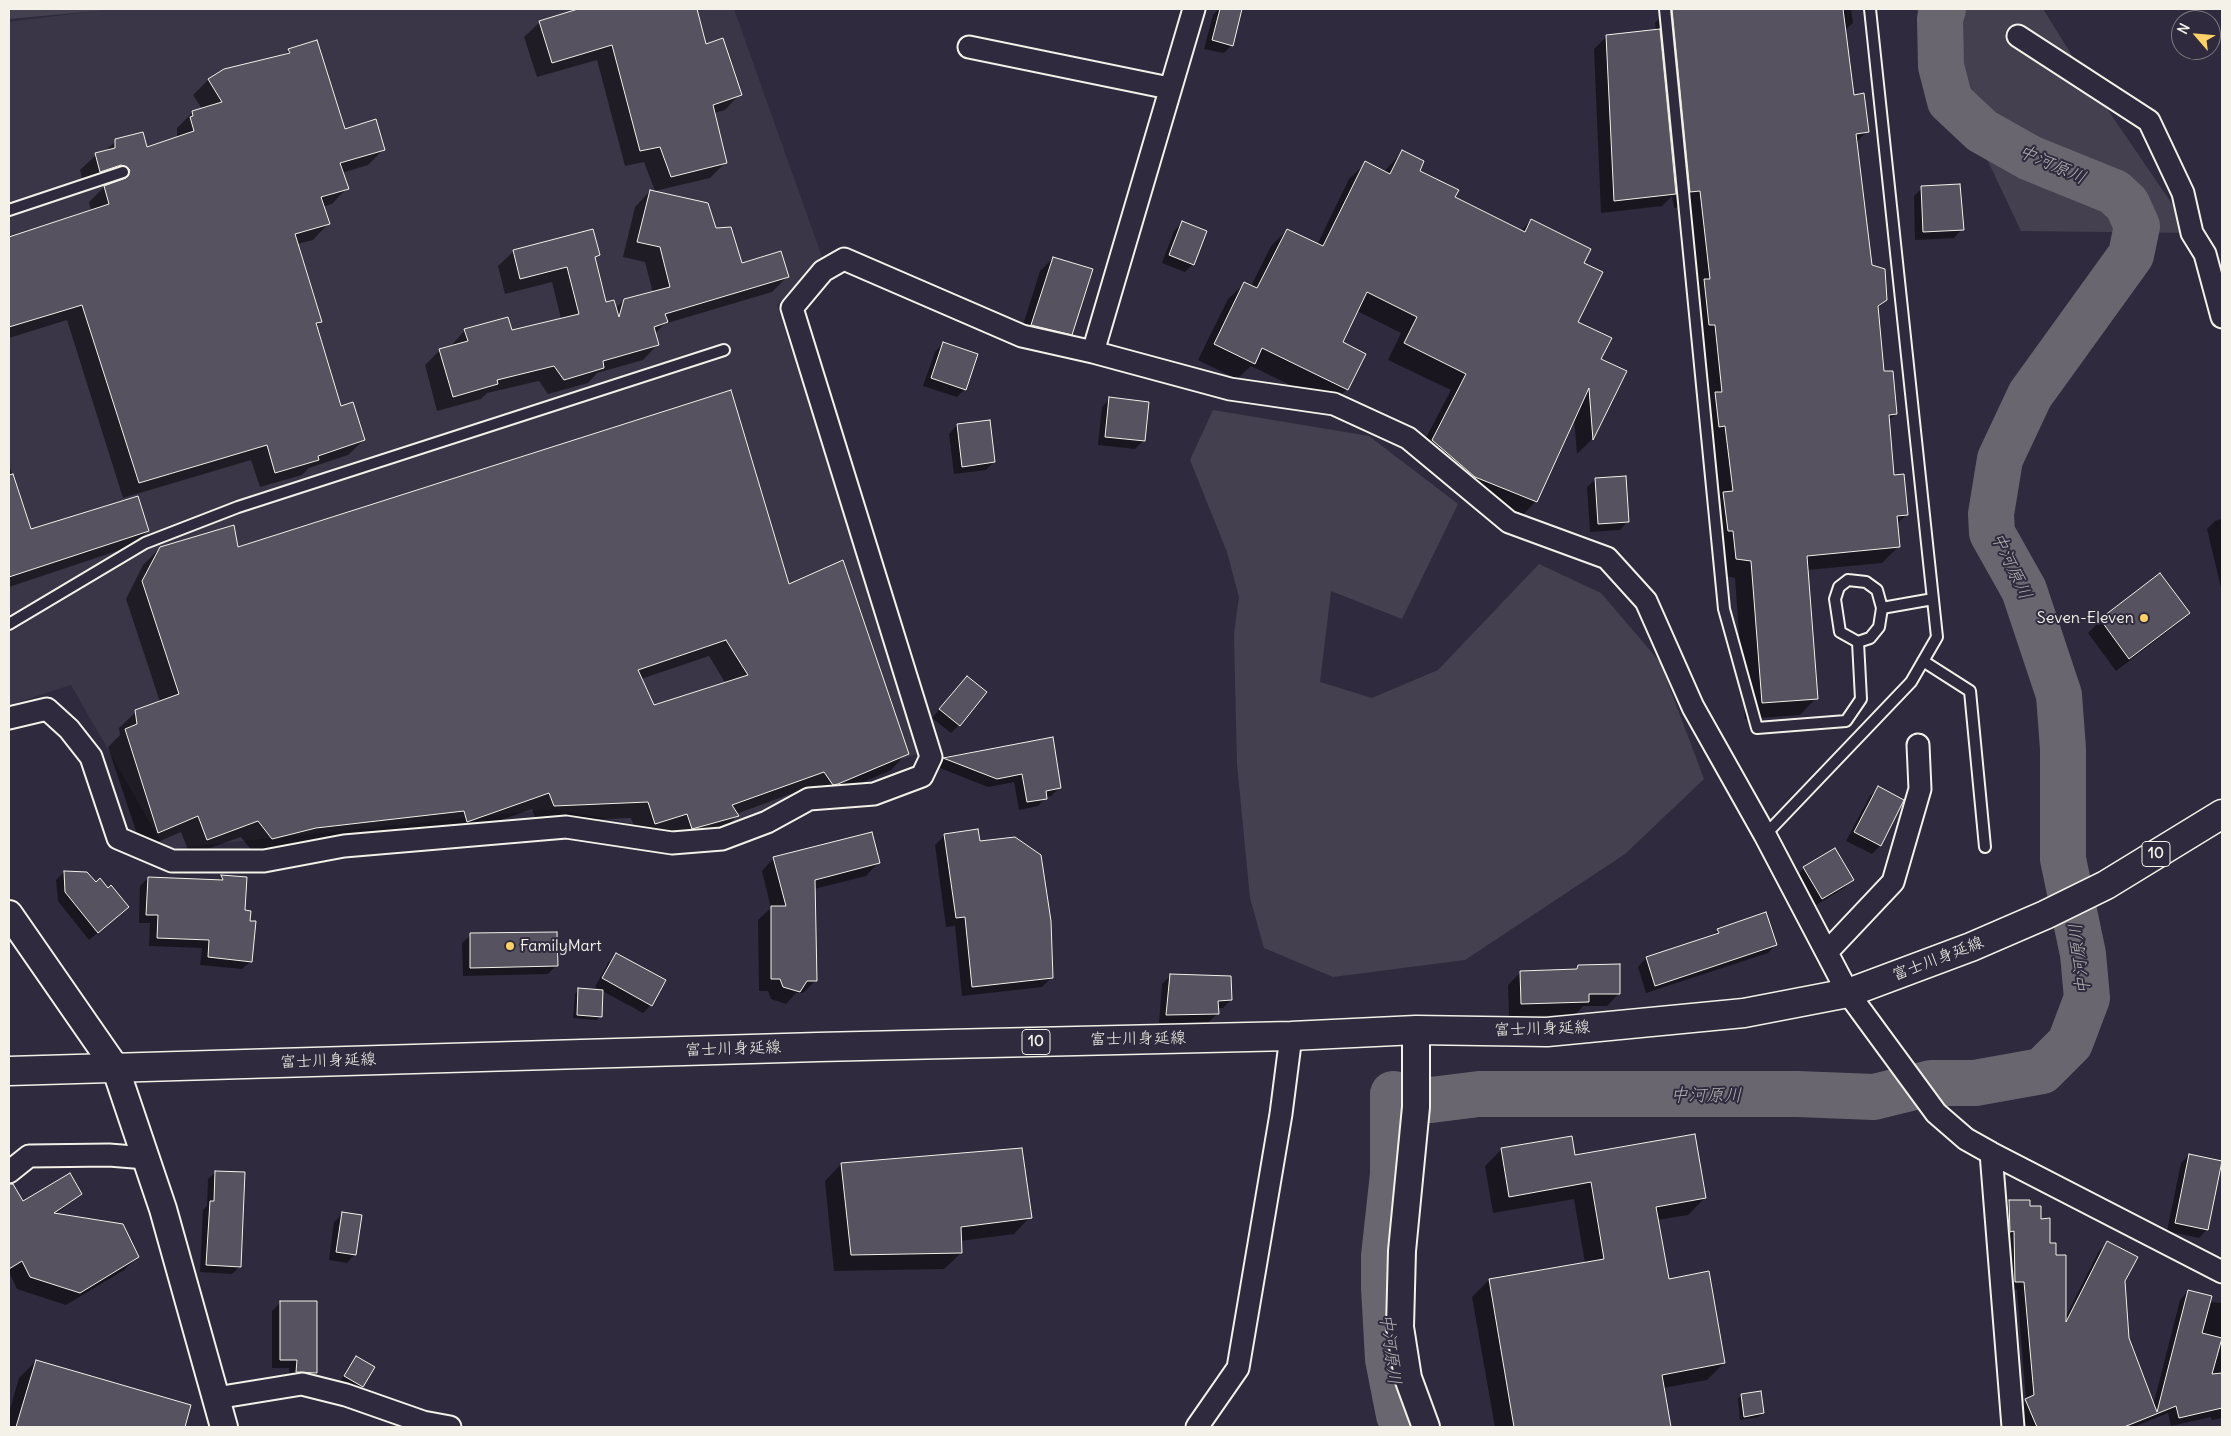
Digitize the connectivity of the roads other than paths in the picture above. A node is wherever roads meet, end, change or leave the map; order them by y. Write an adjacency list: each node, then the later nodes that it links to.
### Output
1 (1194, 9): 6 (street)
2 (1666, 9): 15 (lane)
3 (1870, 9): 12 (lane)
4 (2018, 36): 9 (street)
5 (969, 47): 6 (street)
6 (1169, 88): 11 (street)
7 (123, 172): 8 (lane)
8 (9, 210)
9 (2222, 317)
10 (724, 350): 14 (lane)
11 (1093, 352): 17 (street); 20 (street)
12 (1933, 599): 13 (lane); 16 (lane)
13 (1882, 608): 15 (lane); 15 (lane)
14 (9, 624)
15 (1858, 642)
16 (1923, 662): 20 (lane); 21 (lane)
17 (9, 718)
18 (1918, 745): 23 (street)
19 (2222, 814): 24 (main road, 富士川身延線 / 10)
20 (1764, 835): 23 (street)
21 (1985, 846)
22 (9, 914): 27 (street)
23 (1827, 952): 24 (street)
24 (1848, 993): 25 (main road, 富士川身延線 / 10); 29 (street)
25 (1416, 1030): 26 (main road, 富士川身延線 / 10); 37 (street)
26 (1290, 1048): 27 (main road, 富士川身延線 / 10); 36 (street)
27 (115, 1067): 28 (main road, 富士川身延線 / 10); 30 (street)
28 (9, 1071)
29 (1991, 1153): 32 (street); 38 (street)
30 (146, 1158): 31 (street); 33 (street)
31 (9, 1172)
32 (2222, 1272)
33 (216, 1398): 34 (street); 35 (street)
34 (224, 1427)
35 (450, 1427)
36 (1197, 1427)
37 (1426, 1427)
38 (2013, 1427)

